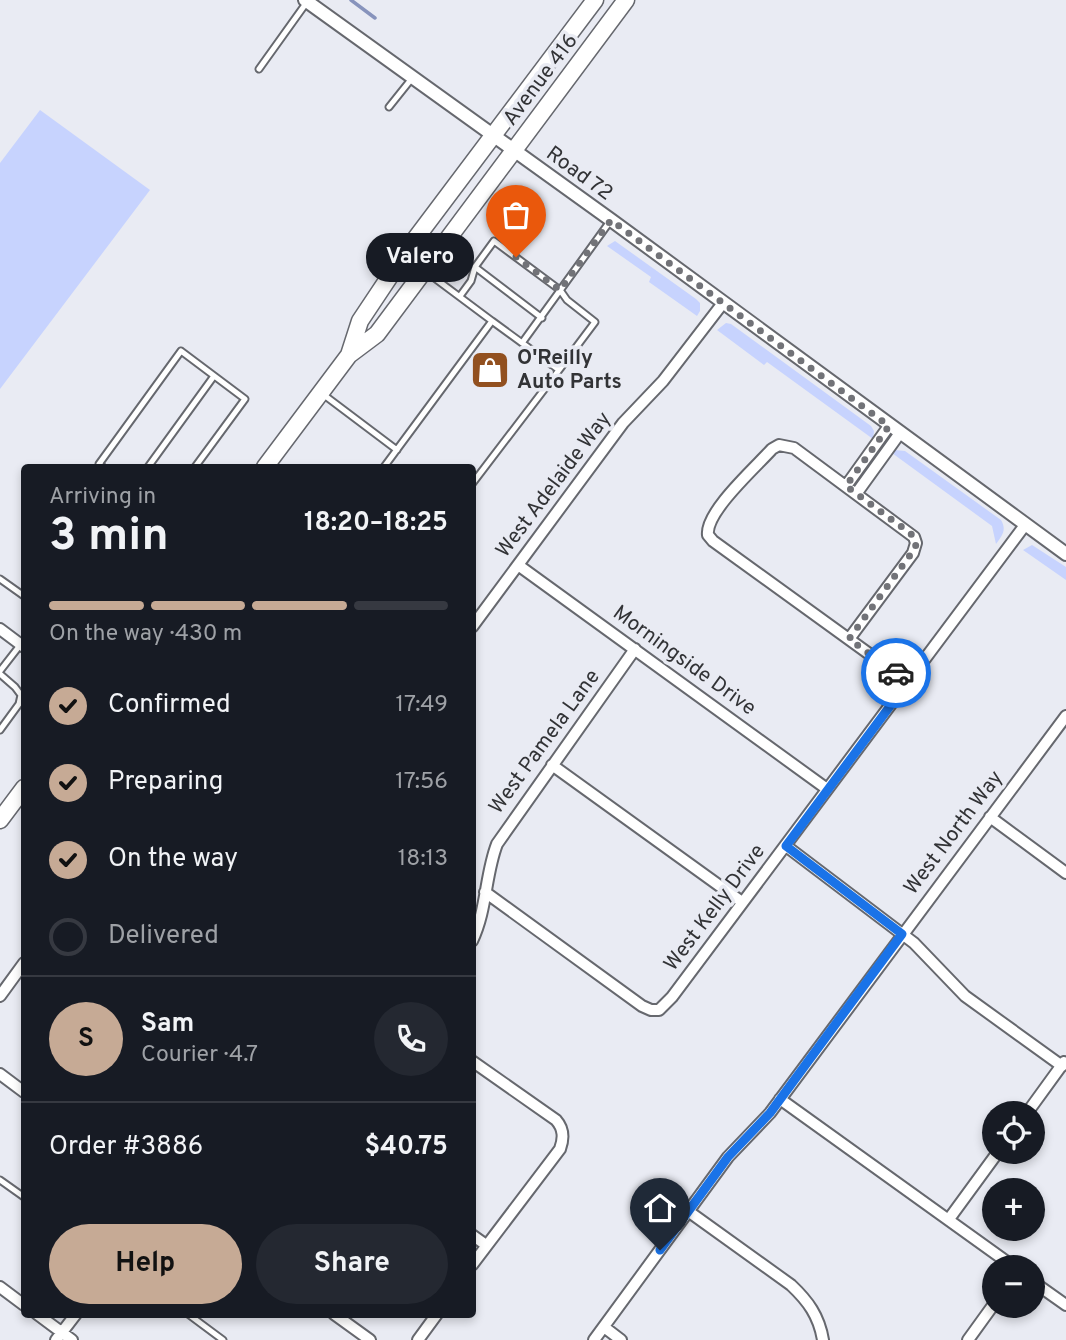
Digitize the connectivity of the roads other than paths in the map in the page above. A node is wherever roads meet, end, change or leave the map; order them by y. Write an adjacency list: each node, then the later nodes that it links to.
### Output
1 (595, 0): 7 (main road, Avenue 416)
2 (626, 0): 8 (main road, Avenue 416)
3 (306, 1): 4 (lane); 5 (street, Road 72)
4 (258, 69)
5 (413, 77): 6 (lane); 7 (street, Road 72)
6 (389, 107)
7 (493, 135): 8 (street, Road 72); 18 (main road, Avenue 416)
8 (514, 151): 9 (street, Road 72); 11 (main road, Avenue 416)
9 (611, 220): 12 (lane); 14 (street, Road 72)
10 (475, 267): 12 (lane); 13 (lane); 15 (lane)
11 (425, 271): 13 (lane); 18 (main road, Avenue 416)
12 (560, 290): 15 (lane); 19 (lane)
13 (460, 296): 16 (lane)
14 (723, 303): 22 (street, Road 72); 34 (street, West Adelaide Way)
15 (542, 318): 17 (lane)
16 (492, 321): 17 (lane); 23 (lane)
17 (522, 344): 19 (lane)
18 (349, 355): 21 (main road)
19 (559, 370): 29 (lane)
20 (214, 376): 24 (lane); 25 (lane); 26 (lane)
21 (321, 392): 23 (lane); 27 (main road)
22 (895, 429): 30 (street); 31 (street); 32 (street, Road 72)
23 (397, 450): 28 (lane)
24 (99, 464)
25 (150, 464)
26 (197, 464)
27 (268, 464)
28 (386, 464)
29 (476, 479)
30 (846, 486): 31 (street); 39 (street)
31 (856, 494): 39 (street)
32 (1025, 525): 33 (street, Road 72); 44 (street, West Kelly Drive)
33 (1066, 554)
34 (518, 565): 37 (street, West Adelaide Way); 42 (street, Morningside Drive)
35 (0, 579): 36 (lane)
36 (21, 594)
37 (476, 622)
38 (0, 629): 40 (street)
39 (849, 639): 44 (street)
40 (21, 645)
41 (21, 648): 43 (lane)
42 (635, 649): 47 (street, West Pamela Lane); 48 (street, Morningside Drive)
43 (0, 673): 46 (lane)
44 (908, 682): 48 (street, West Kelly Drive)
45 (1066, 716): 50 (street, West North Way)
46 (0, 730)
47 (552, 765): 54 (street, West Pamela Lane); 55 (street)
48 (827, 789): 52 (street, West Kelly Drive)
49 (21, 792): 51 (main road)
50 (990, 817): 53 (street); 57 (street, West North Way)
51 (0, 820)
52 (786, 846): 55 (street, West Kelly Drive); 57 (street)
53 (1066, 873)
54 (485, 892): 55 (street, West Kelly Drive); 56 (street, West Pamela Lane)
55 (743, 902)
56 (476, 931)
57 (902, 934): 60 (street); 64 (street, West North Way)
58 (21, 967): 59 (street)
59 (0, 996)
60 (1064, 1063): 65 (street)
61 (476, 1064): 72 (street)
62 (0, 1074): 63 (street)
63 (21, 1090)
64 (780, 1099): 69 (street, West North Way); 70 (street)
65 (1036, 1101)
66 (989, 1164): 70 (street)
67 (0, 1180): 68 (lane)
68 (21, 1195)
69 (688, 1211): 85 (street, West North Way); 93 (street)
70 (949, 1219): 73 (street)
71 (476, 1238): 72 (street)
72 (486, 1245): 74 (street)
73 (998, 1255)
74 (476, 1259)
75 (0, 1287): 77 (street)
76 (1045, 1290): 78 (street)
77 (21, 1303)
78 (1066, 1305)
79 (41, 1318): 86 (street)
80 (73, 1318): 86 (street)
81 (193, 1318): 88 (lane)
82 (340, 1318): 89 (street)
83 (434, 1318): 90 (street)
84 (984, 1318): 94 (street)
85 (604, 1327): 91 (street, West North Way); 92 (street)
86 (59, 1336): 87 (street)
87 (72, 1340)
88 (223, 1340)
89 (370, 1340)
90 (418, 1340)
91 (594, 1340)
92 (621, 1340)
93 (823, 1340)
94 (968, 1340)

